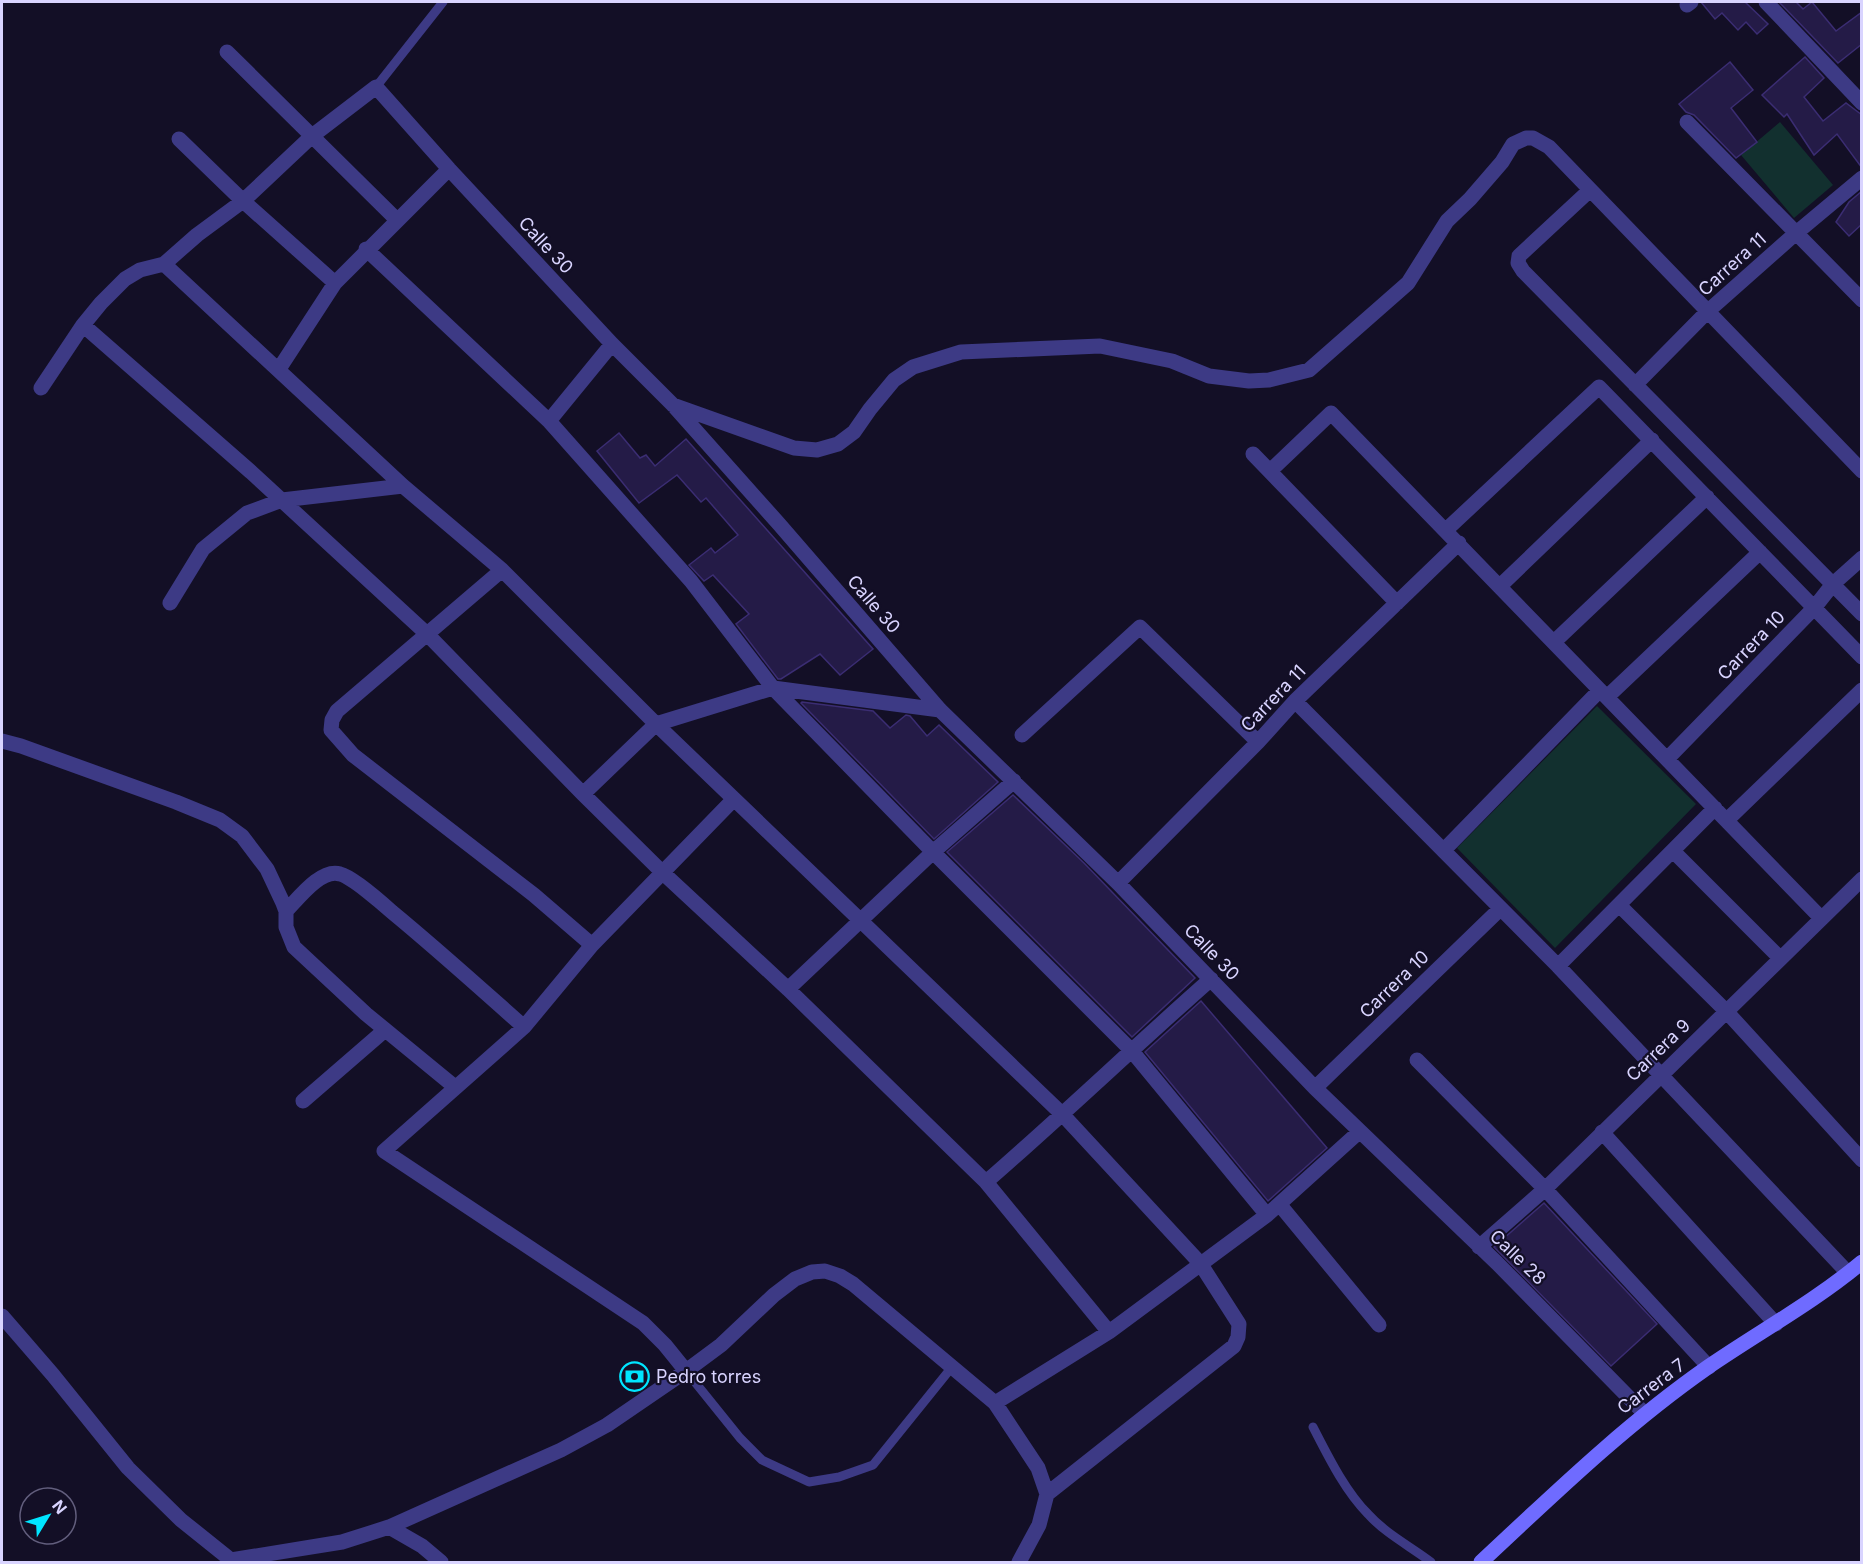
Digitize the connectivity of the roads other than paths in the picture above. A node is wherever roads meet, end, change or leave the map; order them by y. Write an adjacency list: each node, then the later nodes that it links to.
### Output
1 (443, 2): 4 (lane)
2 (1766, 2): 5 (street)
3 (227, 52): 7 (street)
4 (376, 87): 7 (street); 9 (street, Calle 30)
5 (1862, 103)
6 (1687, 122): 14 (street)
7 (312, 136): 12 (street); 13 (street)
8 (179, 139): 12 (street)
9 (449, 169): 13 (street); 21 (street, Calle 30)
10 (1862, 178): 14 (street, Carrera 11)
11 (1589, 191): 19 (street); 23 (street); 25 (street)
12 (243, 201): 16 (street); 17 (street)
13 (397, 220): 15 (street)
14 (1795, 234): 18 (street); 19 (street, Carrera 11)
15 (366, 249): 17 (street); 26 (street)
16 (164, 264): 20 (street); 22 (street)
17 (335, 283): 22 (street)
18 (1862, 300)
19 (1707, 312): 23 (street, Carrera 11); 30 (street)
20 (83, 325): 24 (street); 33 (street)
21 (612, 344): 25 (street, Calle 30); 26 (street)
22 (279, 369): 31 (street)
23 (1635, 385): 39 (street)
24 (41, 388)
25 (673, 405): 52 (street, Calle 30)
26 (549, 422): 48 (street)
27 (1652, 440): 32 (street); 34 (street); 40 (street)
28 (1253, 454): 29 (street)
29 (1270, 471): 34 (street); 42 (street)
30 (1862, 471)
31 (403, 486): 33 (street); 38 (street)
32 (1707, 497): 36 (street); 46 (street)
33 (282, 500): 41 (street); 45 (street)
34 (1446, 530): 35 (street)
35 (1459, 543): 40 (street); 42 (street, Carrera 11)
36 (1760, 552): 43 (street); 50 (street)
37 (1862, 558): 39 (street, Carrera 10)
38 (502, 570): 45 (street); 53 (street)
39 (1833, 584): 43 (street, Carrera 10); 44 (street)
40 (1500, 586): 46 (street)
41 (170, 603)
42 (1397, 603): 51 (street, Carrera 11)
43 (1814, 608): 47 (street); 57 (street, Carrera 10)
44 (1862, 614)
45 (427, 633): 59 (street); 74 (street)
46 (1554, 642): 50 (street)
47 (1862, 657)
48 (773, 688): 52 (street); 53 (street); 65 (street)
49 (1862, 690): 62 (street)
50 (1604, 693): 57 (street); 63 (street)
51 (1295, 701): 56 (street, Carrera 11); 63 (street)
52 (940, 710): 58 (street, Calle 30)
53 (656, 724): 59 (street); 60 (street)
54 (1022, 735): 56 (street)
55 (2, 741): 71 (street)
56 (1258, 742): 68 (street, Carrera 11)
57 (1667, 759): 61 (street)
58 (1014, 781): 65 (street); 68 (street, Calle 30)
59 (583, 794): 66 (street)
60 (734, 799): 66 (street); 73 (street)
61 (1715, 808): 62 (street); 64 (street)
62 (1726, 820): 72 (street)
63 (1444, 850): 70 (street)
64 (1673, 851): 69 (street); 75 (street)
65 (933, 852): 73 (street); 82 (street)
66 (662, 872): 74 (street); 78 (street)
67 (1861, 880): 72 (street, Carrera 9)
68 (1118, 883): 77 (street, Calle 30)
69 (1619, 906): 76 (street); 79 (street)
70 (1500, 909): 76 (street); 86 (street, Carrera 10)
71 (286, 911): 80 (street); 81 (street)
72 (1821, 918): 75 (street, Carrera 9)
73 (861, 920): 78 (street); 88 (street)
74 (592, 945): 80 (street)
75 (1780, 958): 79 (street, Carrera 9)
76 (1558, 966): 84 (street)
77 (1211, 979): 82 (street); 86 (street, Calle 30)
78 (788, 989): 92 (street)
79 (1726, 1011): 84 (street, Carrera 9); 91 (street)
80 (524, 1027): 85 (street)
81 (385, 1030): 85 (street); 87 (street)
82 (1131, 1050): 88 (street); 95 (street)
83 (1417, 1060): 93 (street)
84 (1662, 1074): 90 (street, Carrera 9); 99 (street)
85 (455, 1087): 106 (street)
86 (1315, 1088): 89 (street, Calle 30)
87 (303, 1101)
88 (1063, 1115): 92 (street); 98 (street)
89 (1359, 1132): 94 (street); 96 (street, Calle 28)
90 (1602, 1132): 93 (street, Carrera 9); 101 (street)
91 (1862, 1160)
92 (986, 1182): 103 (street)
93 (1545, 1189): 96 (street, Carrera 9); 105 (street)
94 (1280, 1204): 95 (street); 102 (street)
95 (1267, 1215): 98 (street)
96 (1479, 1247): 108 (street, Calle 28)
97 (1862, 1262): 99 (street, Carrera 7)
98 (1200, 1263): 103 (street); 110 (street)
99 (1848, 1273): 101 (street, Carrera 7)
100 (2, 1316): 112 (street)
101 (1776, 1323): 105 (street, Carrera 7)
102 (1378, 1325)
103 (1109, 1332): 107 (street)
104 (952, 1367): 106 (street); 106 (lane); 107 (street)
105 (1709, 1367): 108 (street, Carrera 7)
106 (686, 1371): 111 (street)
107 (995, 1403): 110 (street)
108 (1645, 1414): 116 (street, Carrera 7)
109 (1313, 1427): 115 (lane)
110 (1047, 1494): 114 (street)
111 (389, 1527): 112 (street); 113 (street)
112 (230, 1561)
113 (441, 1563)
114 (1019, 1563)
115 (1431, 1563)
116 (1481, 1563)

